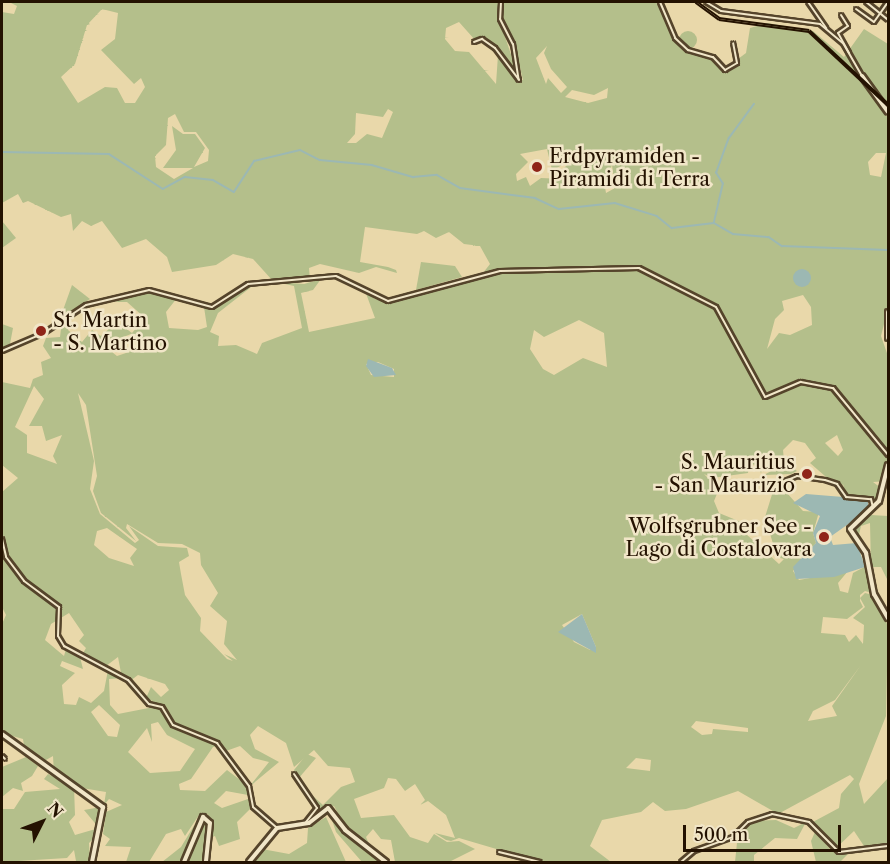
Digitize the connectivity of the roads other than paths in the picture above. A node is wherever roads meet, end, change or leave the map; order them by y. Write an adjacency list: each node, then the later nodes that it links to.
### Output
1 (501, 2): 12 (street)
2 (660, 2): 13 (street)
3 (706, 2): 11 (street)
4 (808, 2): 11 (street)
5 (866, 2): 8 (street)
6 (888, 2): 8 (street)
7 (856, 9): 8 (street)
8 (879, 12): 10 (street)
9 (841, 15): 14 (street)
10 (888, 20)
11 (826, 28): 14 (street)
12 (474, 42)
13 (734, 44)
14 (849, 52): 15 (street)
15 (862, 75): 16 (main road)
16 (888, 112)
17 (888, 312): 18 (main road)
18 (888, 338)
19 (2, 351): 20 (street)
20 (888, 455)
21 (888, 465): 23 (main road)
22 (783, 482): 23 (street)
23 (873, 508): 25 (main road)
24 (2, 538): 31 (street)
25 (888, 618)
26 (2, 734): 34 (main road)
27 (2, 756): 28 (street)
28 (5, 759)
29 (294, 774): 30 (street)
30 (304, 824): 31 (main road); 38 (main road)
31 (277, 828): 37 (main road)
32 (888, 846): 40 (street)
33 (499, 852): 39 (street)
34 (92, 862)
35 (184, 862): 36 (main road)
36 (206, 862)
37 (249, 862)
38 (386, 862)
39 (540, 862)
40 (681, 862)

